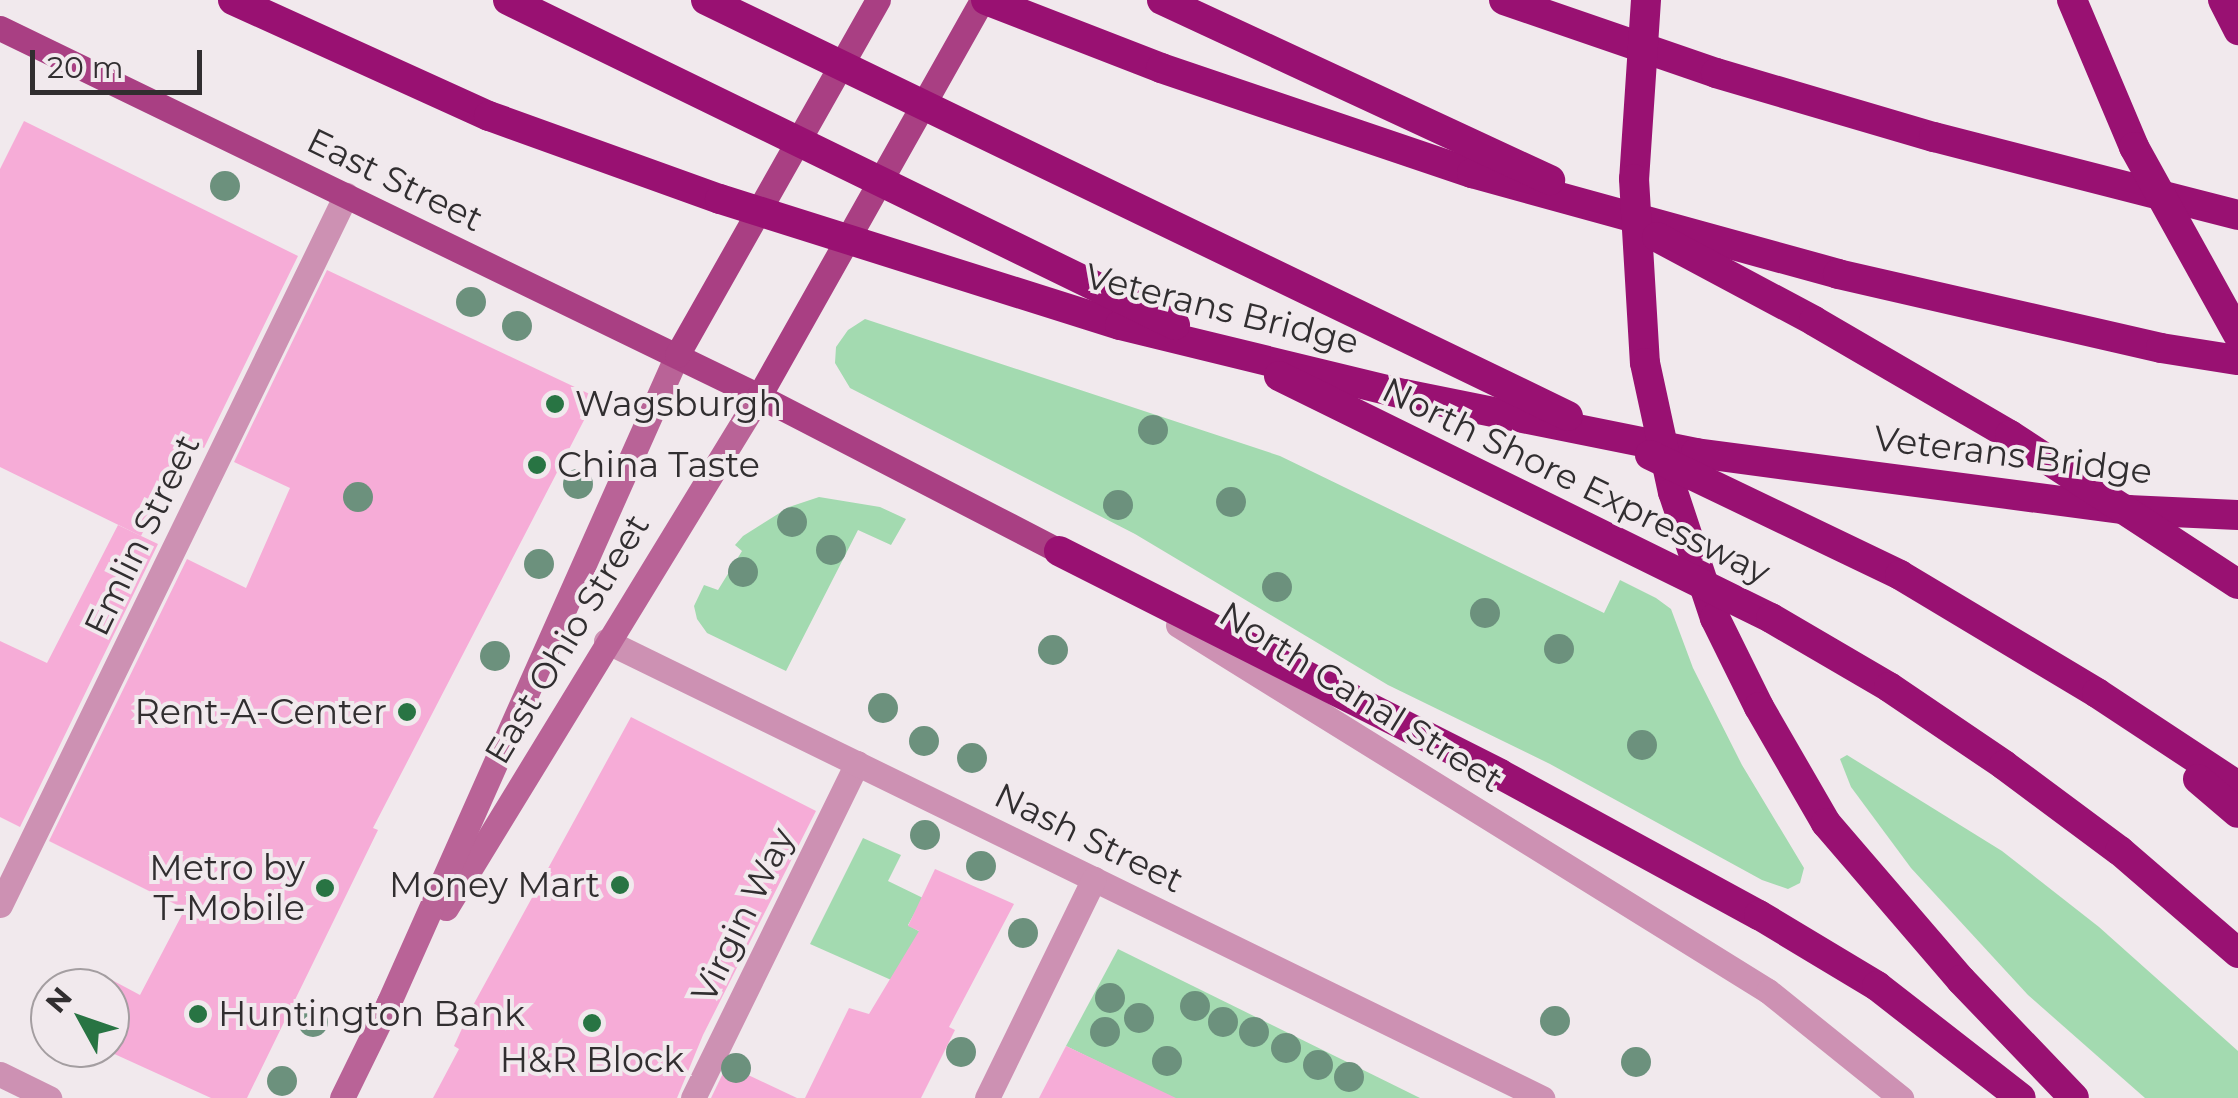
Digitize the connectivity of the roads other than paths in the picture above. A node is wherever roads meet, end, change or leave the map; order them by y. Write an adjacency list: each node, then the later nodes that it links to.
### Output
1 (232, 0): 17 (highway, Veterans Bridge)
2 (508, 0): 27 (highway, North Shore Expressway)
3 (706, 0): 21 (highway)
4 (878, 0): 14 (main road, East Ohio Street)
5 (984, 0): 15 (highway); 16 (main road, East Ohio Street)
6 (1162, 0): 19 (highway)
7 (1504, 0): 12 (highway)
8 (1646, 0): 37 (highway)
9 (2072, 0): 13 (highway)
10 (0, 28): 11 (main road, East Street)
11 (346, 196): 14 (main road, East Street); 26 (street, Emlin Street)
12 (2238, 215)
13 (2238, 335)
14 (677, 356): 16 (main road, East Street); 28 (main road, East Ohio Street)
15 (2238, 360)
16 (759, 396): 18 (main road, North Canal Street); 20 (main road, East Ohio Street)
17 (2238, 514)
18 (1059, 551): 35 (street, North Canal Street); 36 (highway)
19 (2238, 584)
20 (606, 641): 22 (street, Nash Street); 28 (main road, East Ohio Street)
21 (2097, 693): 23 (highway); 24 (highway)
22 (857, 763): 25 (street, Nash Street); 32 (street, Virgin Way)
23 (2238, 786)
24 (2238, 813)
25 (1094, 880): 33 (street); 34 (street, Nash Street)
26 (0, 904)
27 (2238, 953)
28 (389, 1002): 31 (main road, East Ohio Street)
29 (0, 1074): 30 (street)
30 (49, 1098)
31 (342, 1098)
32 (693, 1098)
33 (987, 1098)
34 (1542, 1098)
35 (1901, 1098)
36 (2022, 1098)
37 (2074, 1098)

